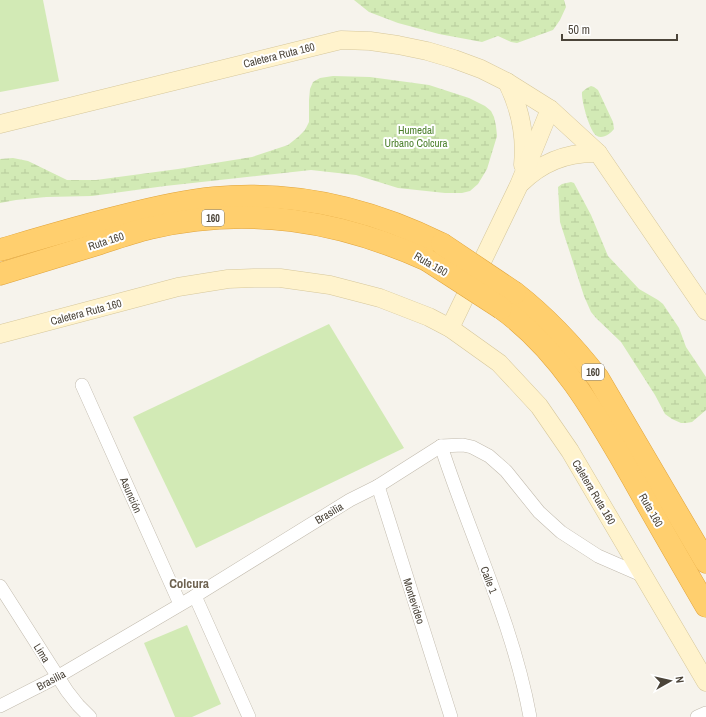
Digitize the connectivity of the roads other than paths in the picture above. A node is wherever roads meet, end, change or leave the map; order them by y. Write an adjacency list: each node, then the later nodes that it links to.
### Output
1 (507, 82): 2 (street, Caletera Ruta 160); 3 (street, Caletera Ruta 160); 5 (street)
2 (550, 109): 4 (street, Caletera Ruta 160); 5 (street)
3 (0, 124)
4 (598, 153): 5 (street); 9 (street, Caletera Ruta 160)
5 (519, 185): 10 (street)
6 (0, 250): 8 (highway, Ruta 160 / 160, bridge)
7 (0, 274): 8 (highway, Ruta 160 / 160, bridge)
8 (508, 301): 15 (highway, Ruta 160 / 160); 20 (highway, Ruta 160 / 160)
9 (706, 311)
10 (450, 328): 11 (street, Caletera Ruta 160); 16 (street, Caletera Ruta 160)
11 (0, 334)
12 (82, 386): 19 (street, Asunción)
13 (441, 446): 14 (street, Brasilia); 16 (street, Brasilia); 28 (street, Calle 1)
14 (378, 486): 18 (street, Brasilia); 27 (street, Montevideo)
15 (706, 562)
16 (644, 576): 22 (street, Caletera Ruta 160)
17 (0, 586): 21 (street, Lima)
18 (195, 596): 19 (street, Brasilia); 25 (street)
19 (180, 604): 21 (street, Brasilia)
20 (706, 606)
21 (57, 677): 23 (street, Brasilia); 26 (street, Lima)
22 (706, 682)
23 (0, 706)
24 (706, 714): 29 (street)
25 (248, 716)
26 (90, 717)
27 (451, 717)
28 (530, 717)
29 (698, 717)

